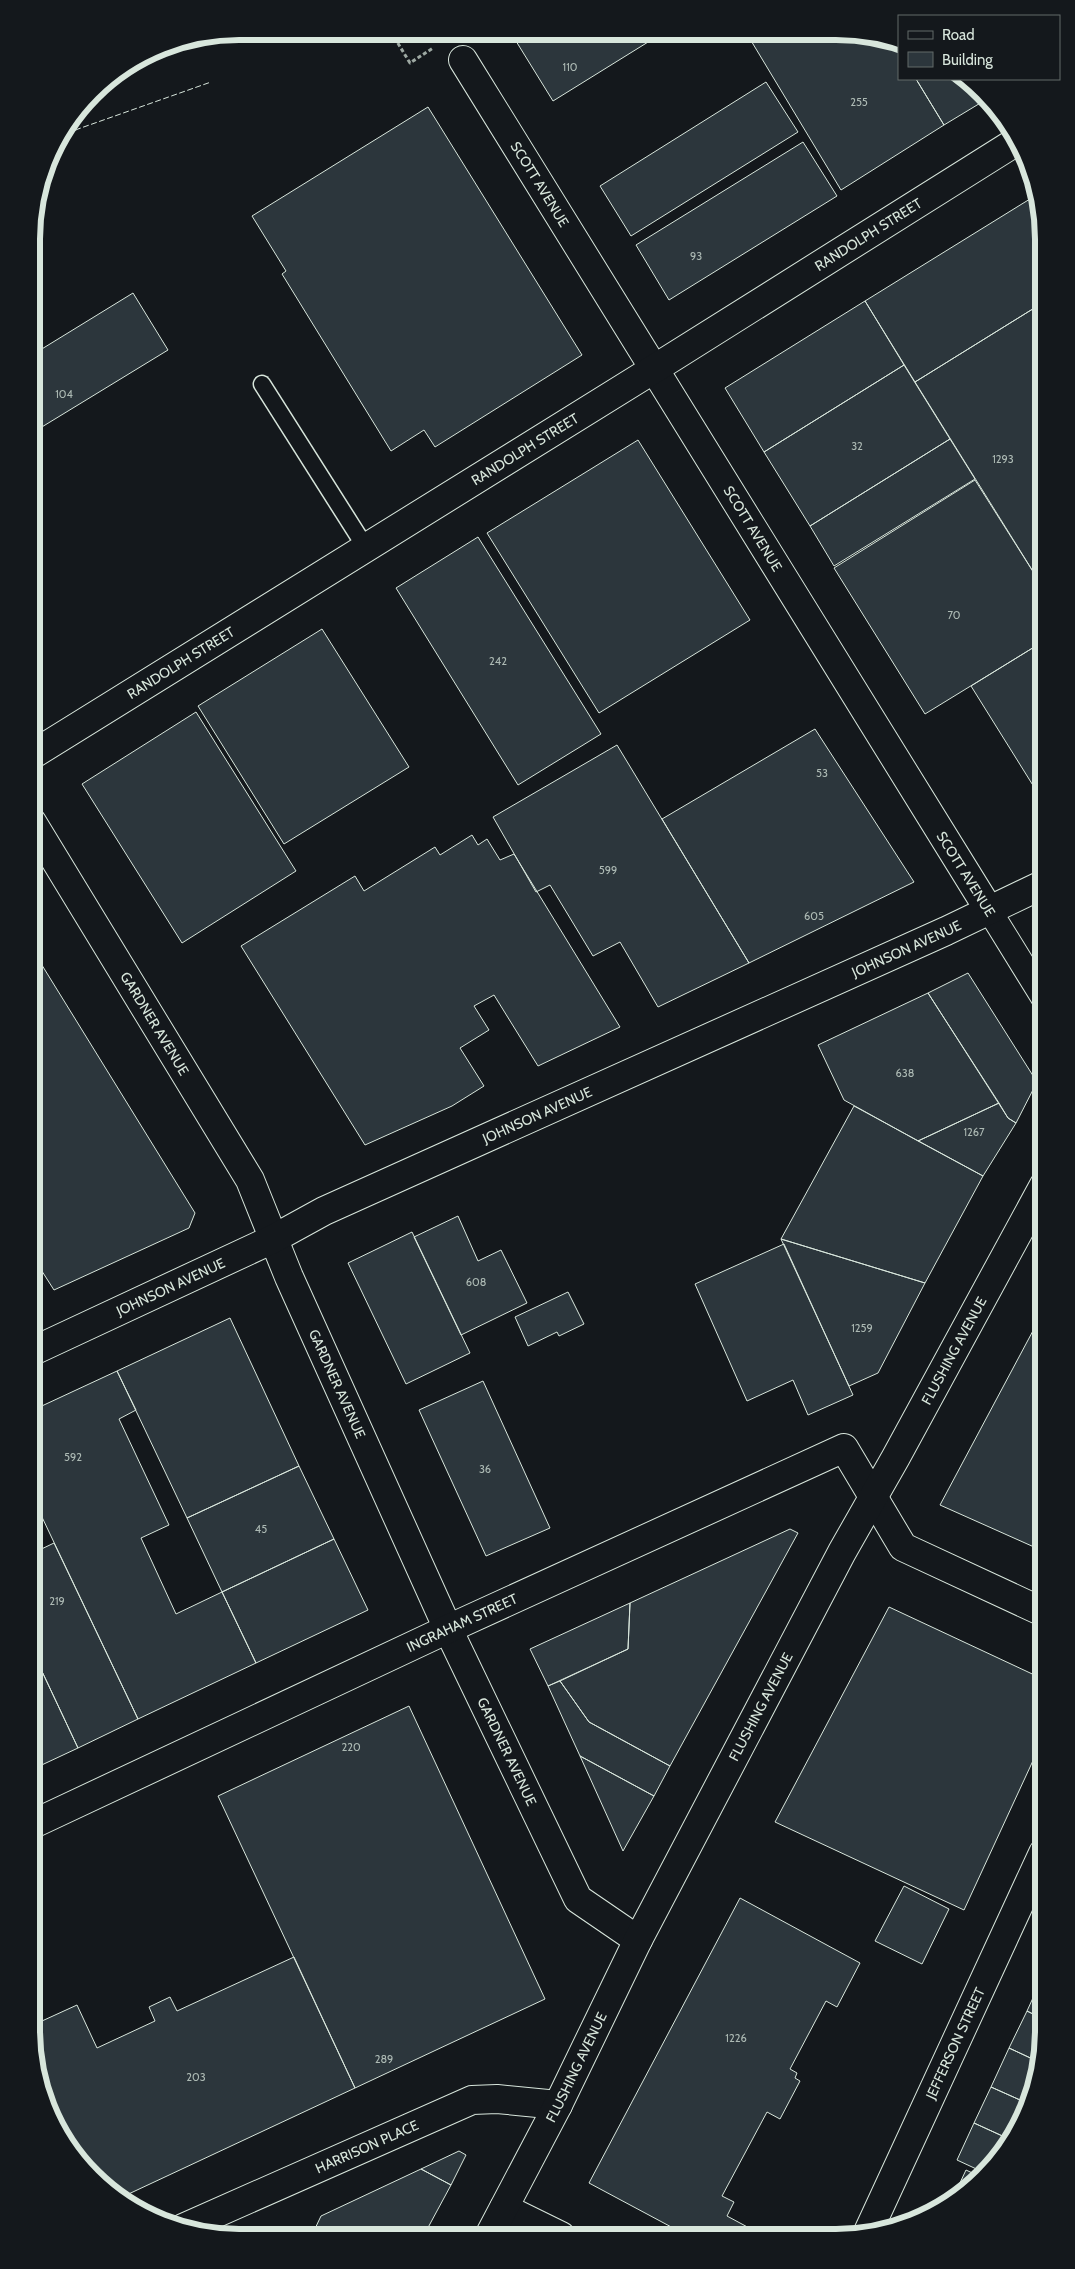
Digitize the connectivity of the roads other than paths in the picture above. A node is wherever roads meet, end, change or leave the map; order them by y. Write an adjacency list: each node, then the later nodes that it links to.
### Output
1 (463, 60): 3 (street, SCOTT AVENUE)
2 (1011, 145): 3 (street, RANDOLPH STREET)
3 (654, 369): 5 (street, RANDOLPH STREET); 9 (street, SCOTT AVENUE)
4 (262, 384): 5 (lane)
5 (366, 548): 6 (street, RANDOLPH STREET)
6 (40, 750)
7 (40, 835): 12 (street, GARDNER AVENUE)
8 (1035, 888): 9 (street, JOHNSON AVENUE)
9 (989, 910): 10 (street, SCOTT AVENUE); 12 (street, JOHNSON AVENUE)
10 (1035, 984)
11 (1035, 1202): 14 (street, FLUSHING AVENUE)
12 (273, 1239): 13 (street, JOHNSON AVENUE); 16 (street, GARDNER AVENUE)
13 (40, 1348)
14 (874, 1497): 15 (street); 16 (street, INGRAHAM STREET); 19 (street, FLUSHING AVENUE)
15 (1035, 1608)
16 (448, 1630): 17 (street, INGRAHAM STREET); 19 (street, GARDNER AVENUE)
17 (40, 1821)
18 (1035, 1870): 23 (street, JEFFERSON STREET)
19 (638, 1940): 20 (street, FLUSHING AVENUE)
20 (558, 2105): 21 (street, FLUSHING AVENUE); 22 (street, HARRISON PLACE)
21 (504, 2208): 24 (street, FLUSHING AVENUE); 25 (street)
22 (193, 2223)
23 (871, 2226)
24 (493, 2229)
25 (547, 2229)

